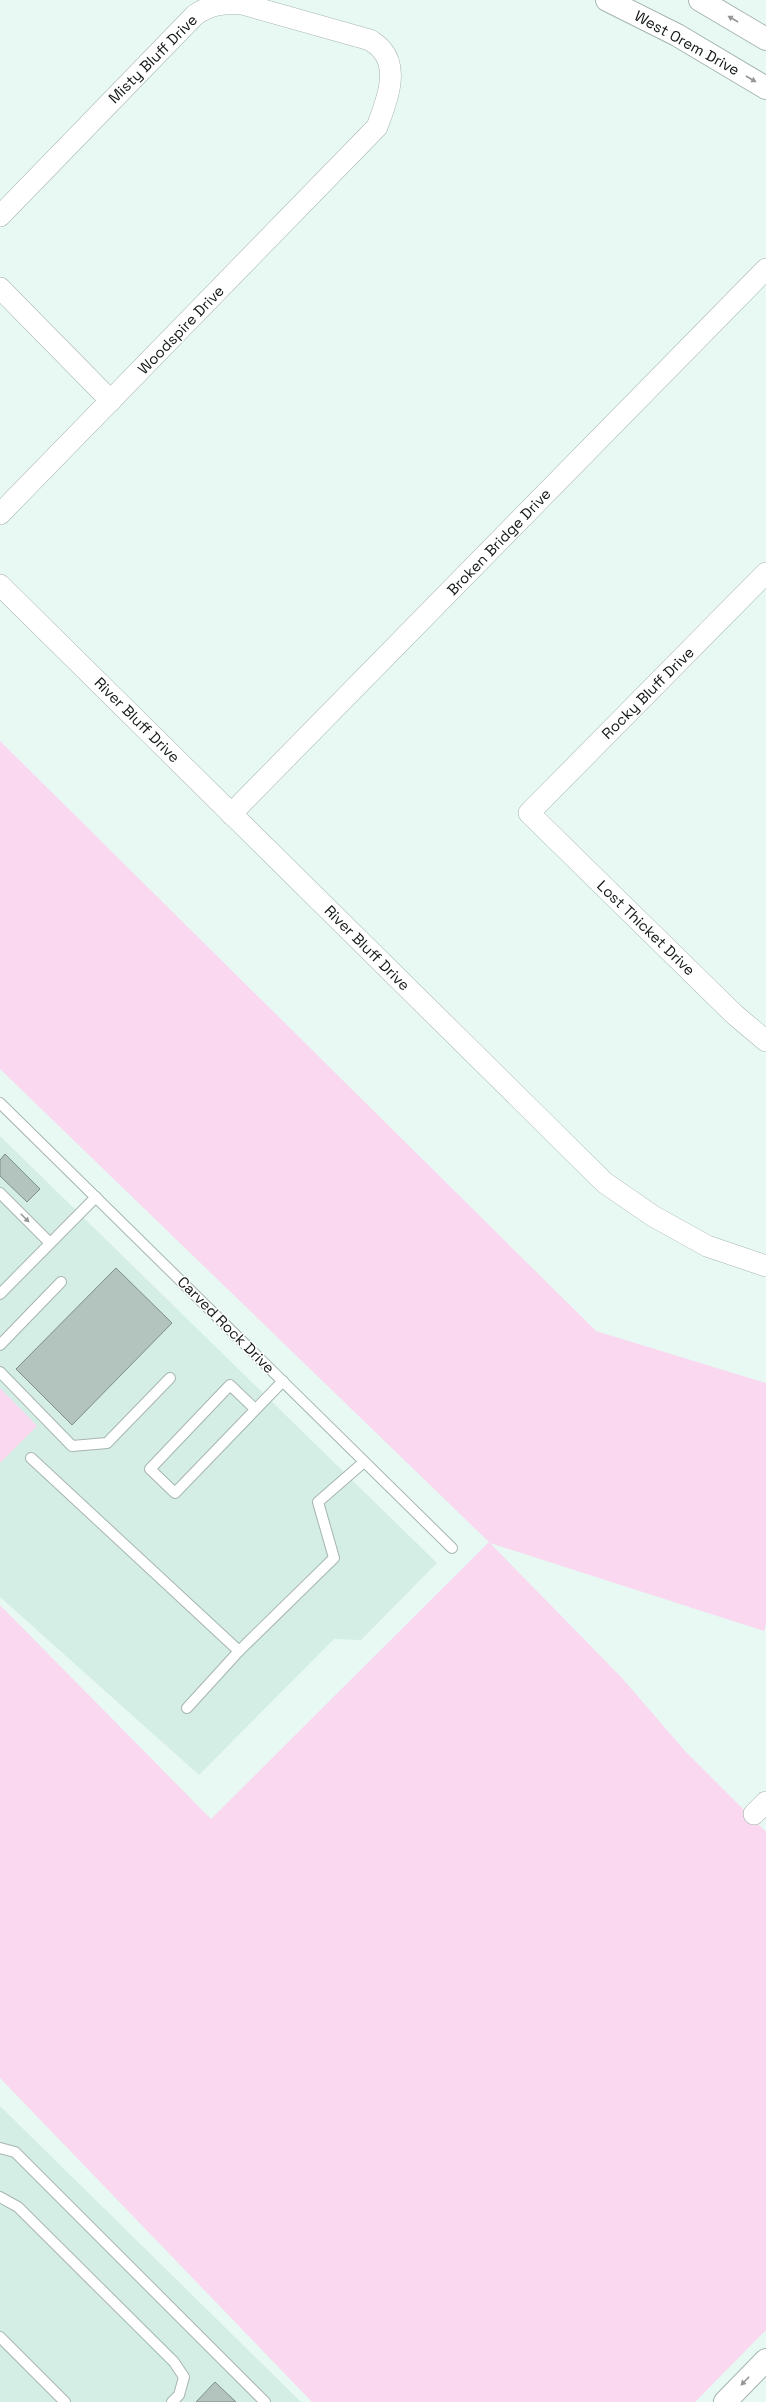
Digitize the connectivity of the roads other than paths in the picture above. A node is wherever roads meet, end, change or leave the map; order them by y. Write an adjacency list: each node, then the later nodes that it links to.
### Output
1 (607, 0): 3 (main road, West Orem Drive)
2 (700, 0): 4 (main road, one-way to 2)
3 (638, 7): 5 (main road, West Orem Drive, one-way to 5)
4 (766, 38)
5 (766, 88)
6 (360, 144): 7 (street, Misty Bluff Drive); 10 (street, Woodspire Drive)
7 (0, 216)
8 (766, 269): 15 (street, Broken Bridge Drive)
9 (0, 288): 10 (street)
10 (111, 401): 11 (street, Woodspire Drive)
11 (0, 514)
12 (766, 573): 14 (street, Rocky Bluff Drive)
13 (0, 585): 15 (street, River Bluff Drive)
14 (529, 813): 16 (street, Lost Thicket Drive)
15 (231, 814): 21 (street, River Bluff Drive)
16 (766, 1041)
17 (0, 1102): 19 (lane, Carved Rock Drive)
18 (0, 1193): 20 (lane, one-way to 20)
19 (96, 1197): 20 (lane); 27 (lane, Carved Rock Drive)
20 (50, 1243): 23 (lane)
21 (766, 1266)
22 (60, 1282): 24 (lane)
23 (0, 1294)
24 (0, 1345)
25 (0, 1372): 26 (lane)
26 (170, 1378)
27 (283, 1381): 28 (lane); 30 (lane, Carved Rock Drive)
28 (255, 1409): 28 (lane)
29 (31, 1458): 32 (lane)
30 (364, 1462): 31 (lane, Carved Rock Drive); 32 (lane)
31 (452, 1548)
32 (239, 1651): 33 (lane)
33 (187, 1708)
34 (0, 2148): 40 (lane)
35 (0, 2197): 39 (lane)
36 (0, 2337): 38 (lane)
37 (766, 2360): 41 (main road, one-way to 41)
38 (65, 2402)
39 (172, 2402)
40 (265, 2402)
41 (725, 2402)

